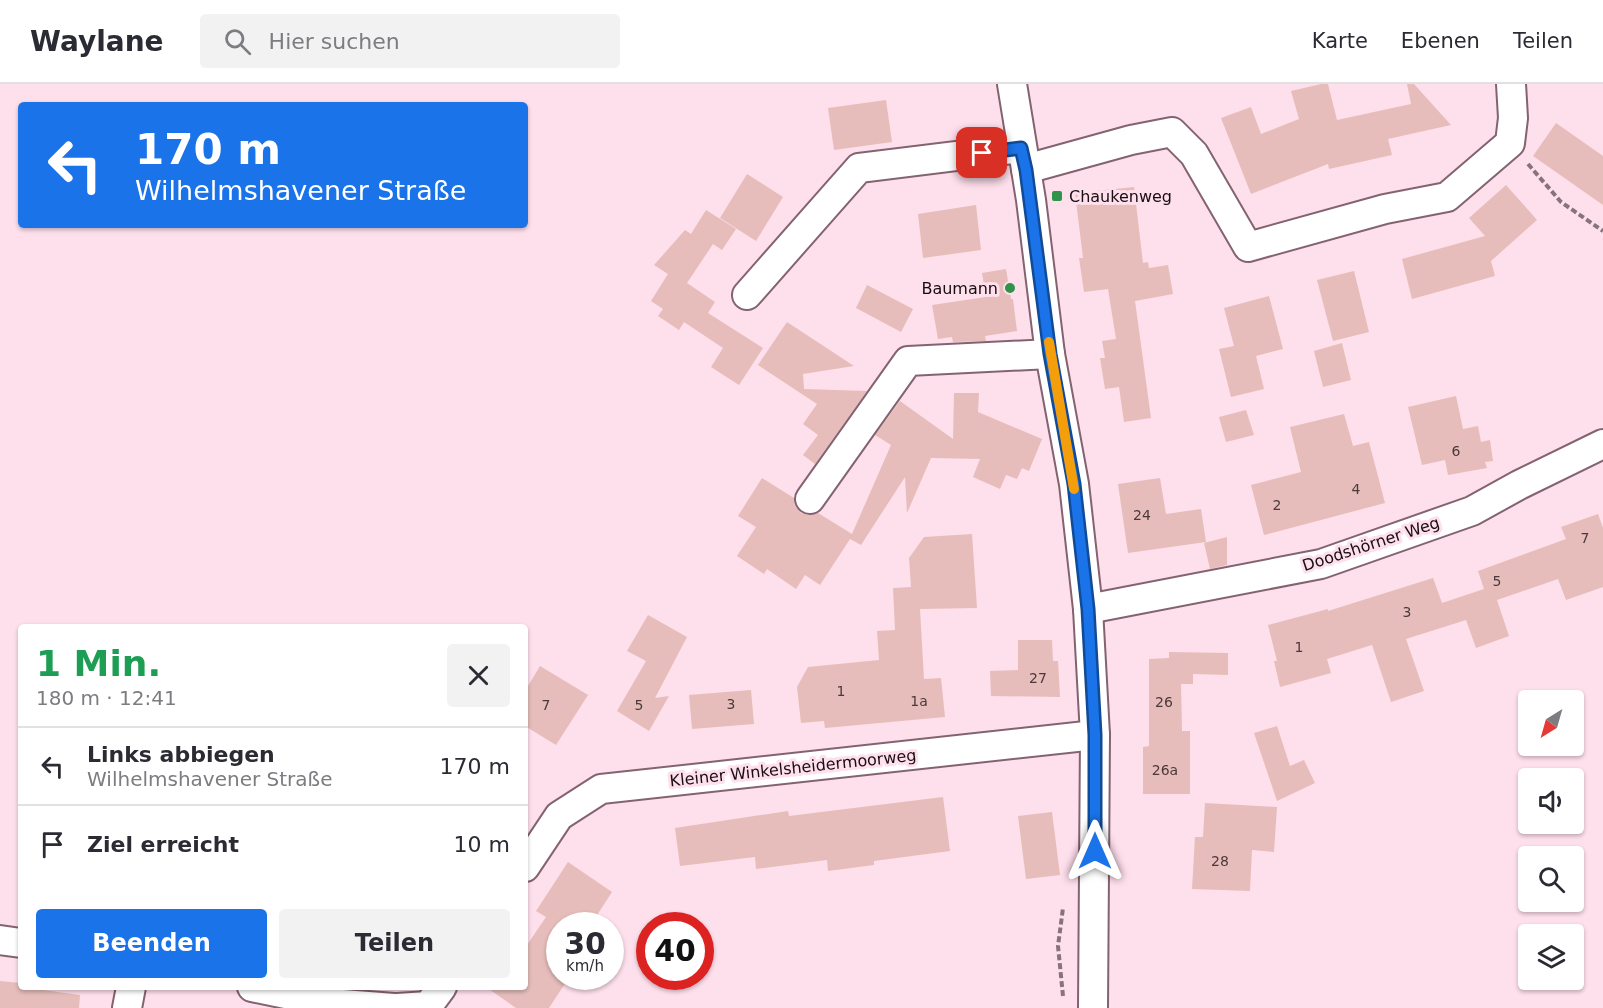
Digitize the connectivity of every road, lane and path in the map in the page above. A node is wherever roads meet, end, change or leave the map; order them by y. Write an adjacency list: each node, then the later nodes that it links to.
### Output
1 (1012, 84): 4 (street)
2 (1511, 84): 3 (street)
3 (1510, 143): 4 (street); 5 (path)
4 (1024, 159): 6 (street); 7 (street)
5 (1603, 231)
6 (747, 295)
7 (1050, 354): 9 (street); 10 (street)
8 (1603, 444): 10 (street, Doodshörner Weg)
9 (810, 499)
10 (1088, 609): 11 (street)
11 (1095, 735): 12 (street, Kleiner Winkelsheidermoorweg); 22 (street)
12 (528, 862)
13 (1065, 898): 19 (path)
14 (0, 939): 15 (street)
15 (18, 942)
16 (130, 990): 20 (street)
17 (266, 990): 21 (street)
18 (440, 990): 21 (street)
19 (1063, 997)
20 (127, 1008)
21 (396, 1008)
22 (1093, 1008)

